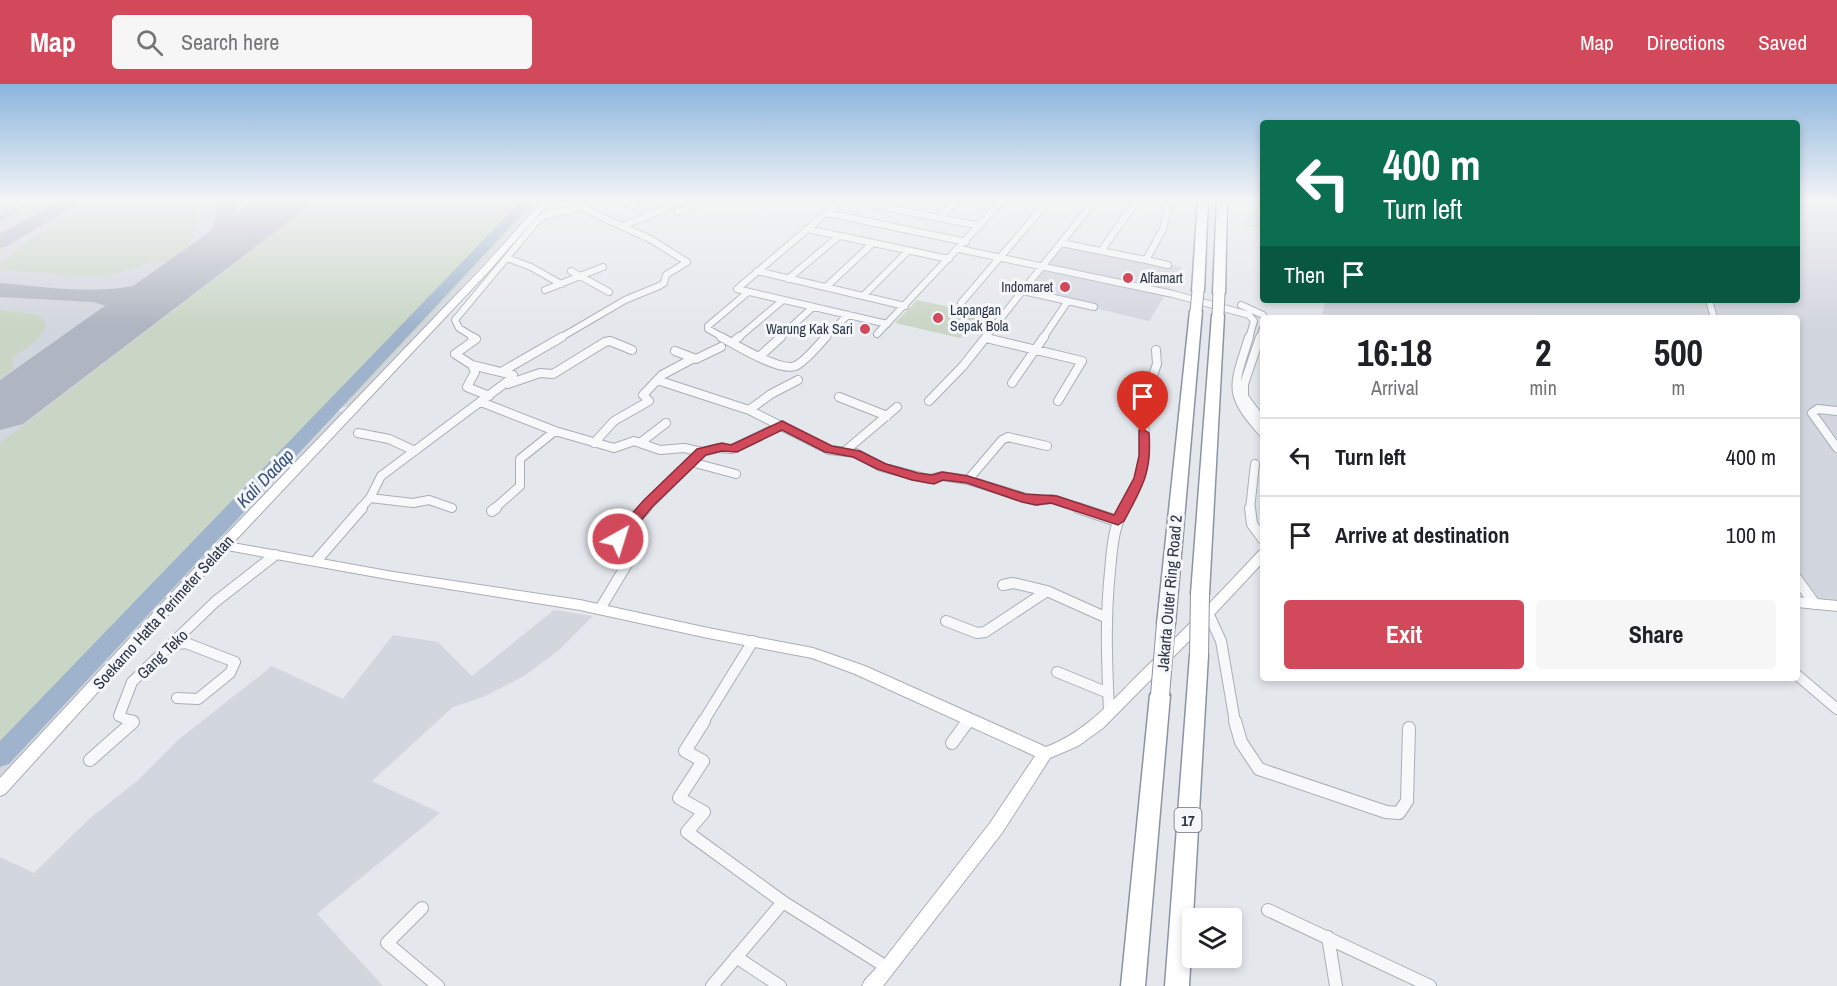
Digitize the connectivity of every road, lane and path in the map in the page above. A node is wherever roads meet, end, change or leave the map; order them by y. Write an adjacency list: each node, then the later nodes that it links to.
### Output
1 (511, 241): 95 (main road, Soekarno Hatta Perimeter Selatan)
2 (521, 241): 19 (street)
3 (650, 241): 59 (street)
4 (793, 241): 27 (street)
5 (833, 241): 29 (street)
6 (864, 241): 14 (street)
7 (962, 241): 13 (street)
8 (1015, 241): 20 (street)
9 (1109, 241): 18 (street)
10 (1156, 241): 22 (street)
11 (1201, 241): 133 (highway, Jakarta Outer Ring Road 2 / 17, bridge)
12 (1221, 241): 134 (highway, Jakarta Outer Ring Road 2 / 17, bridge)
13 (966, 242): 16 (street)
14 (873, 243): 17 (street); 31 (street)
15 (1061, 243): 18 (street); 25 (street)
16 (959, 249): 20 (street); 21 (street)
17 (908, 251): 21 (street); 37 (street)
18 (1101, 252): 22 (street)
19 (507, 258): 30 (street); 58 (street)
20 (1000, 258): 25 (street); 40 (street)
21 (949, 259): 41 (street)
22 (1146, 260): 23 (street)
23 (1168, 265)
24 (603, 267): 28 (street)
25 (1043, 267): 33 (street); 36 (street)
26 (571, 271): 28 (street)
27 (758, 272): 29 (street); 35 (street)
28 (581, 276): 30 (street); 34 (street)
29 (788, 279): 31 (street)
30 (561, 284): 32 (street)
31 (826, 287): 37 (street)
32 (546, 290)
33 (1023, 291): 39 (street); 49 (street)
34 (609, 292)
35 (747, 293): 38 (street); 50 (street)
36 (1173, 294): 45 (street); 76 (street)
37 (863, 296): 41 (street)
38 (783, 300): 43 (street); 50 (street)
39 (1068, 301): 42 (street); 52 (street)
40 (961, 303)
41 (905, 306): 46 (street)
42 (1094, 306)
43 (813, 307): 44 (street); 56 (street)
44 (848, 315): 46 (street); 56 (street)
45 (1263, 315)
46 (887, 324): 47 (street)
47 (877, 334)
48 (1260, 337): 73 (street)
49 (986, 338): 52 (street); 66 (street)
50 (733, 342): 56 (street)
51 (721, 347): 57 (street)
52 (1035, 349): 62 (street); 67 (street)
53 (632, 350): 63 (street)
54 (1156, 350): 93 (street)
55 (675, 351): 57 (street)
56 (760, 356)
57 (692, 359): 60 (street)
58 (472, 365): 59 (street); 64 (street)
59 (503, 371): 63 (street)
60 (657, 380): 70 (street); 79 (street)
61 (798, 380): 70 (street)
62 (1012, 383)
63 (503, 385): 64 (street)
64 (489, 396): 68 (street)
65 (839, 398): 72 (street)
66 (929, 400)
67 (1058, 401)
68 (481, 402): 77 (street); 83 (street)
69 (897, 407): 72 (street)
70 (749, 410): 75 (street)
71 (1837, 411): 82 (street)
72 (887, 416): 84 (street)
73 (1260, 418)
74 (666, 423): 80 (street)
75 (782, 425): 84 (street); 85 (street)
76 (1260, 430)
77 (555, 431): 79 (street); 92 (street)
78 (358, 433): 83 (street)
79 (594, 443): 80 (street)
80 (640, 443): 85 (street)
81 (1047, 446): 89 (street)
82 (1837, 448)
83 (415, 451): 90 (street)
84 (845, 451): 89 (street)
85 (702, 452): 86 (street)
86 (691, 462): 88 (street); 105 (street)
87 (1255, 464): 94 (street)
88 (736, 474)
89 (968, 480): 93 (street)
90 (370, 498): 91 (street); 98 (street)
91 (452, 508)
92 (492, 511)
93 (1118, 521): 107 (street)
94 (1260, 536)
95 (223, 545): 96 (main road); 122 (main road, Soekarno Hatta Perimeter Selatan)
96 (275, 555): 98 (main road); 110 (street, Gang Teko)
97 (1260, 557): 106 (main road)
98 (316, 561): 105 (main road)
99 (1800, 583): 103 (street)
100 (1004, 585): 101 (street)
101 (1047, 591): 107 (street); 108 (street)
102 (1800, 602): 103 (main road)
103 (1815, 604): 104 (main road)
104 (1837, 606)
105 (600, 609): 109 (main road)
106 (1209, 615): 116 (main road); 118 (street)
107 (1106, 617): 113 (street)
108 (946, 621)
109 (753, 640): 117 (main road); 123 (street)
110 (170, 645): 114 (street); 121 (street, Gang Teko)
111 (1057, 672): 113 (street)
112 (1800, 678): 115 (street)
113 (1106, 692): 116 (street)
114 (177, 698)
115 (1837, 709)
116 (1109, 712): 120 (main road)
117 (969, 720): 119 (street); 120 (main road)
118 (1409, 728)
119 (952, 743)
120 (1045, 754): 128 (main road)
121 (90, 760)
122 (0, 789)
123 (783, 902): 127 (street); 128 (street)
124 (422, 908): 129 (street)
125 (1268, 910): 126 (street)
126 (1328, 937): 135 (street); 136 (street)
127 (736, 957): 130 (street); 131 (street)
128 (888, 968): 132 (main road)
129 (438, 986)
130 (712, 986)
131 (780, 986)
132 (871, 986)
133 (1133, 986)
134 (1177, 986)
135 (1336, 986)
136 (1430, 986)

